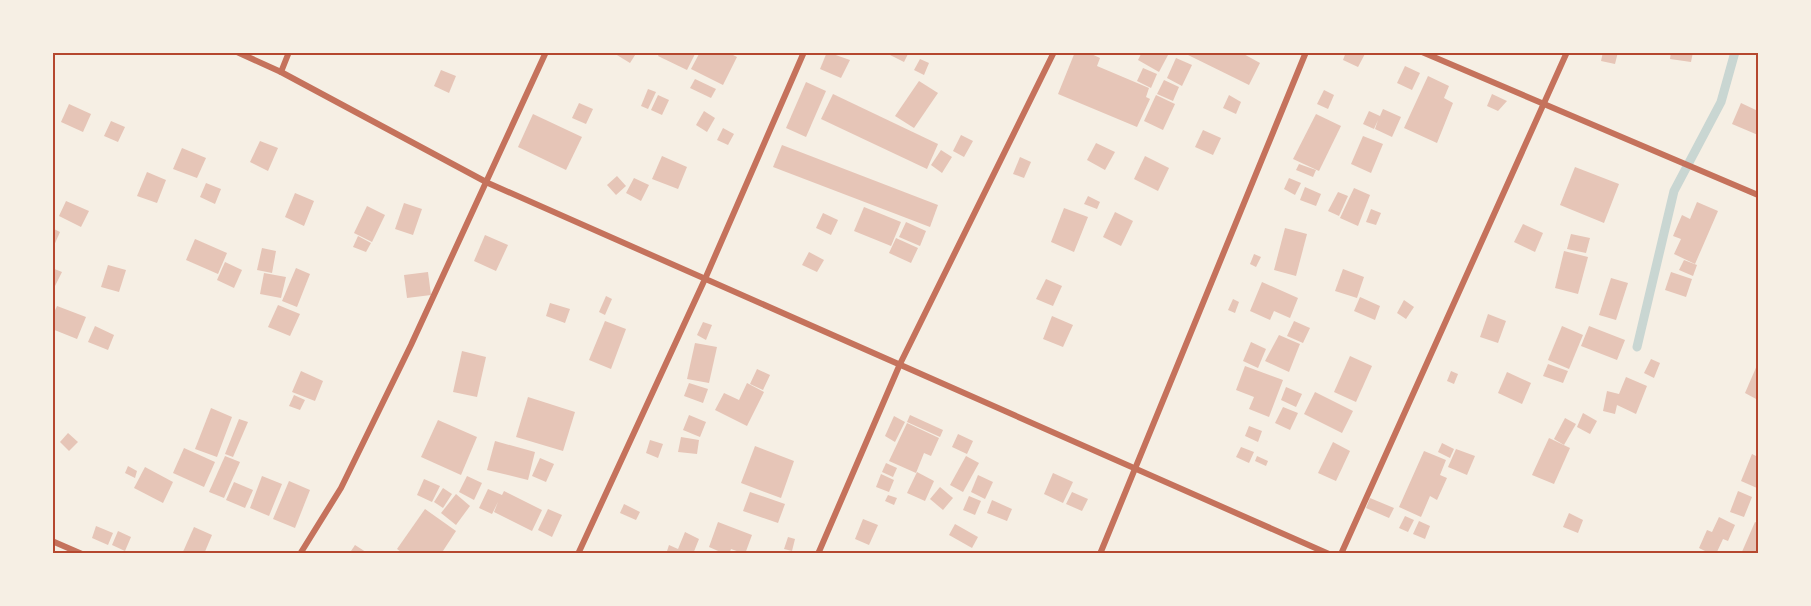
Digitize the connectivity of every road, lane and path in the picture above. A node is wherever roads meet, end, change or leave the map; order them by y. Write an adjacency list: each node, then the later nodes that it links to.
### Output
1 (237, 52): 9 (street)
2 (289, 52): 9 (street)
3 (546, 52): 11 (street)
4 (804, 52): 13 (street)
5 (1054, 52): 14 (street)
6 (1306, 52): 15 (street)
7 (1422, 52): 10 (street)
8 (1567, 52): 10 (street)
9 (281, 72): 11 (street)
10 (1545, 103): 12 (street); 23 (street)
11 (488, 183): 13 (street); 18 (street)
12 (1758, 195)
13 (705, 279): 14 (street); 19 (street)
14 (900, 364): 15 (street); 20 (street)
15 (1134, 467): 21 (street); 22 (street)
16 (52, 541): 17 (street)
17 (82, 554)
18 (300, 554)
19 (578, 554)
20 (818, 554)
21 (1100, 554)
22 (1329, 554)
23 (1341, 554)

